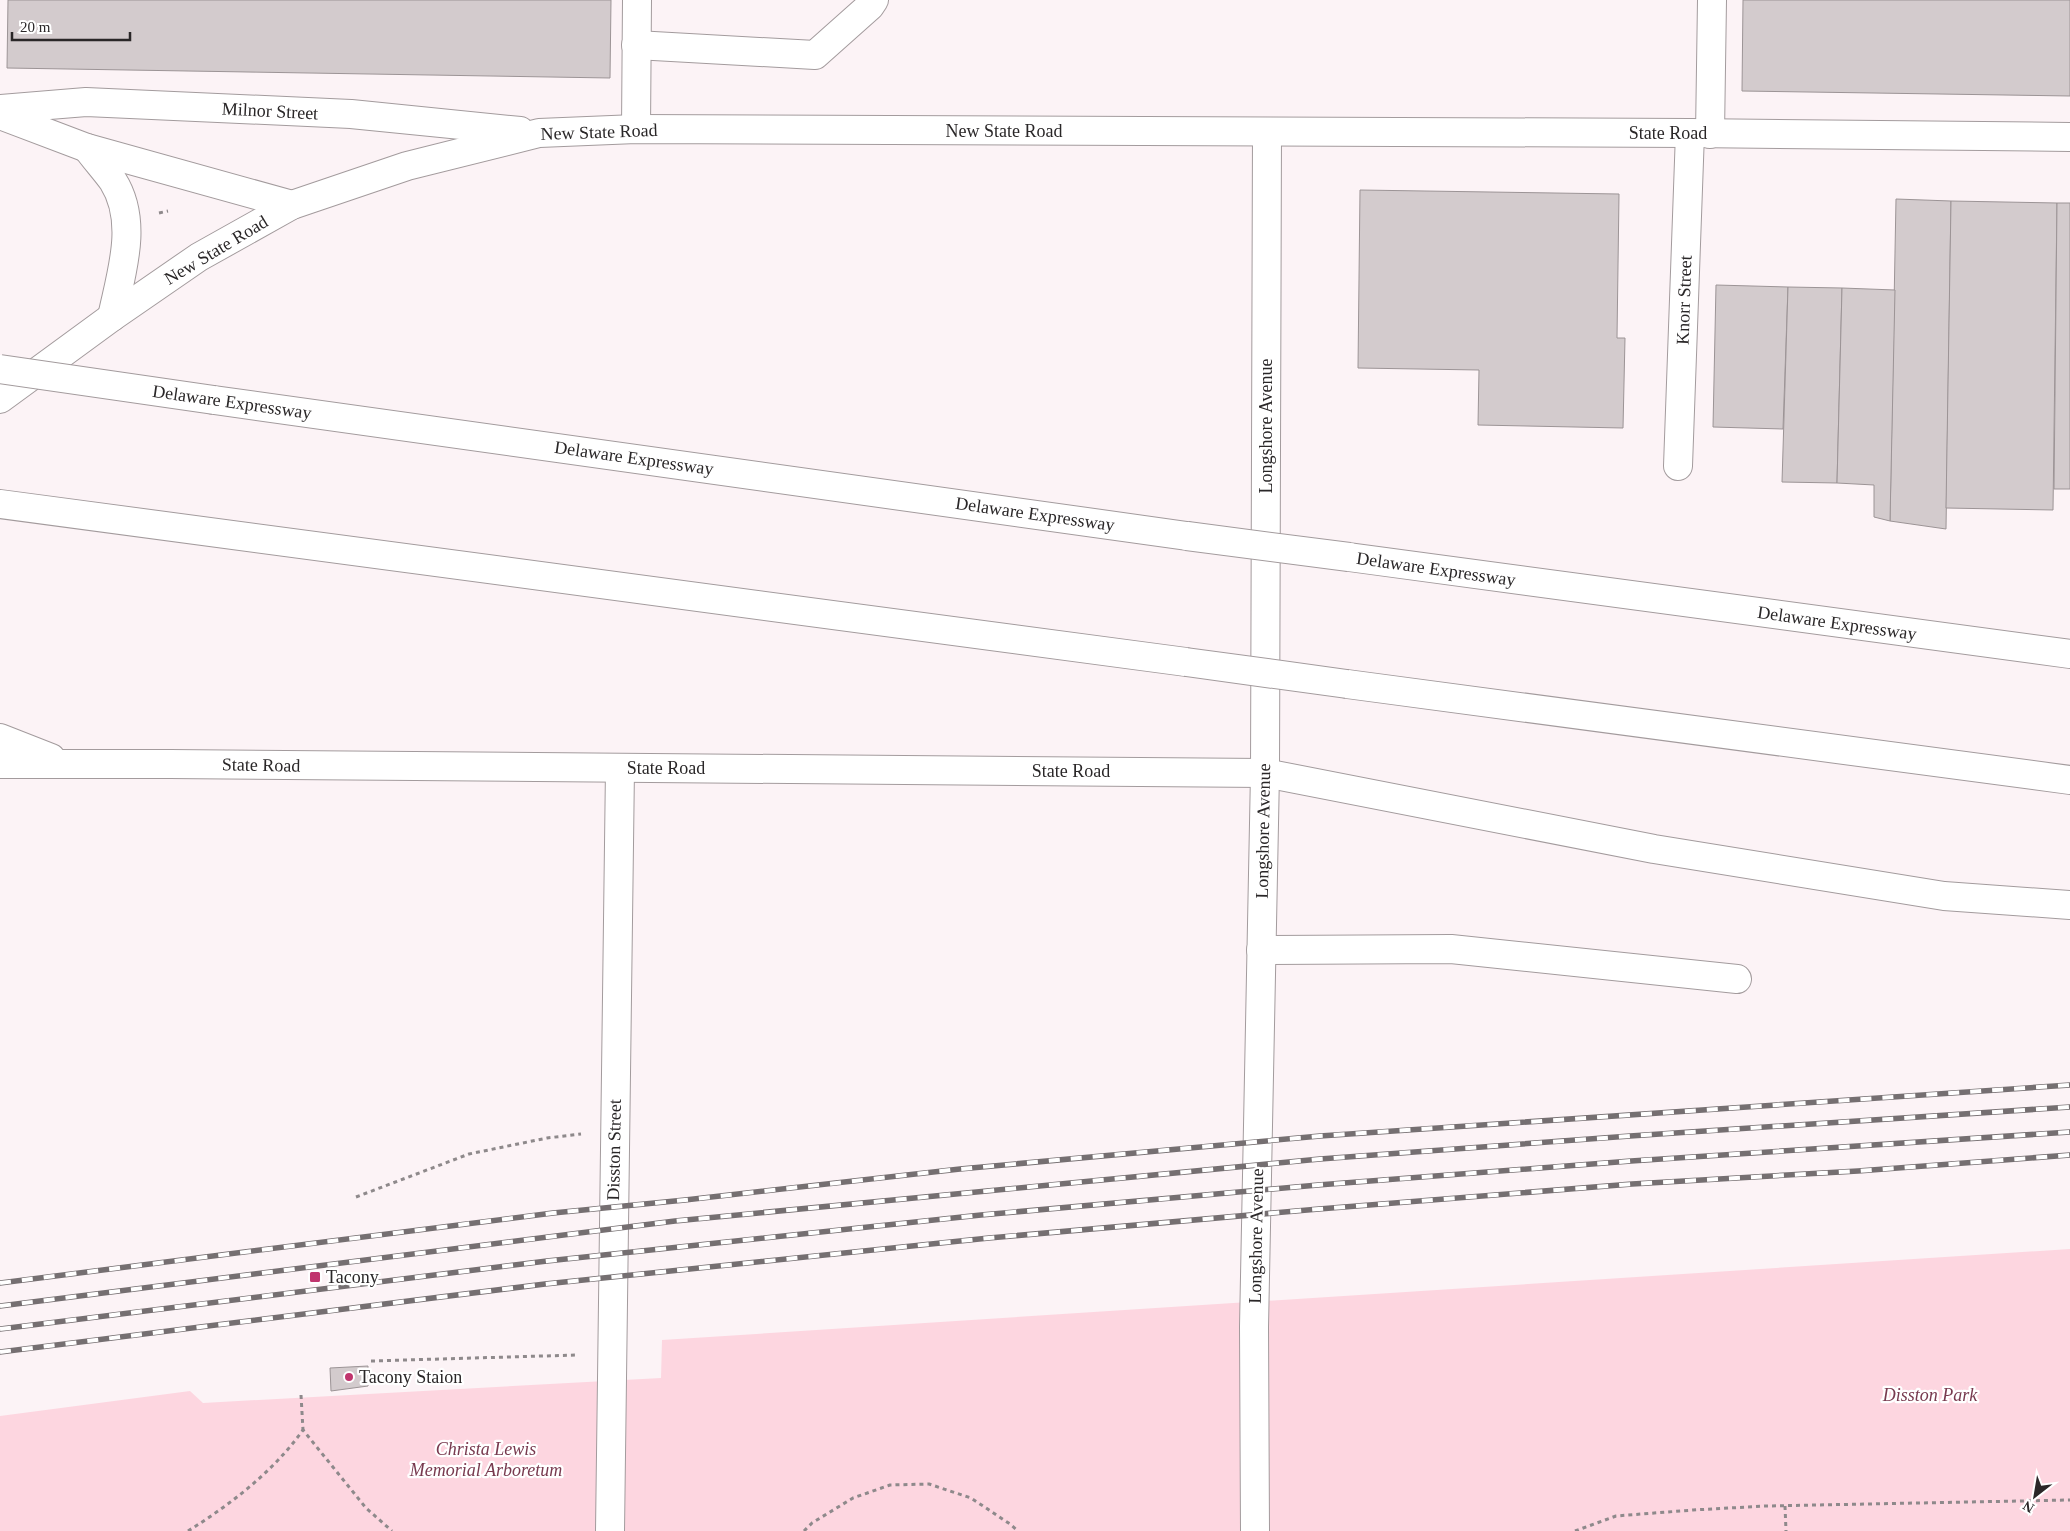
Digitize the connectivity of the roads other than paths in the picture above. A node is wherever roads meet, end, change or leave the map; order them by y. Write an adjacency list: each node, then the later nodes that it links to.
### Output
1 (636, 0): 4 (main road)
2 (874, 0): 4 (main road)
3 (1712, 0): 10 (main road, Knorr Street)
4 (636, 46): 7 (main road)
5 (0, 109): 9 (main road, Milnor Street)
6 (0, 115): 12 (main road)
7 (636, 129): 8 (main road, New State Road); 9 (main road, New State Road)
8 (1267, 132): 10 (main road, State Road); 24 (main road, Longshore Avenue)
9 (538, 133): 13 (main road, New State Road)
10 (1700, 134): 11 (main road, State Road); 17 (main road, Knorr Street)
11 (2070, 138)
12 (87, 148): 13 (main road); 14 (main road)
13 (292, 205): 14 (main road, New State Road)
14 (112, 317): 16 (main road, New State Road)
15 (0, 369): 19 (main road, Delaware Expressway, bridge)
16 (0, 399)
17 (1678, 466)
18 (0, 504): 25 (main road, bridge)
19 (2070, 654)
20 (0, 738): 22 (main road, State Road)
21 (0, 764): 22 (main road, State Road)
22 (67, 764): 23 (main road, State Road)
23 (620, 768): 24 (main road, State Road); 29 (main road, Disston Street)
24 (1265, 773): 26 (main road, State Road); 27 (main road, Longshore Avenue)
25 (2070, 780)
26 (2070, 906)
27 (1261, 950): 28 (main road); 30 (main road, Longshore Avenue)
28 (1737, 979)
29 (610, 1531)
30 (1255, 1531)

